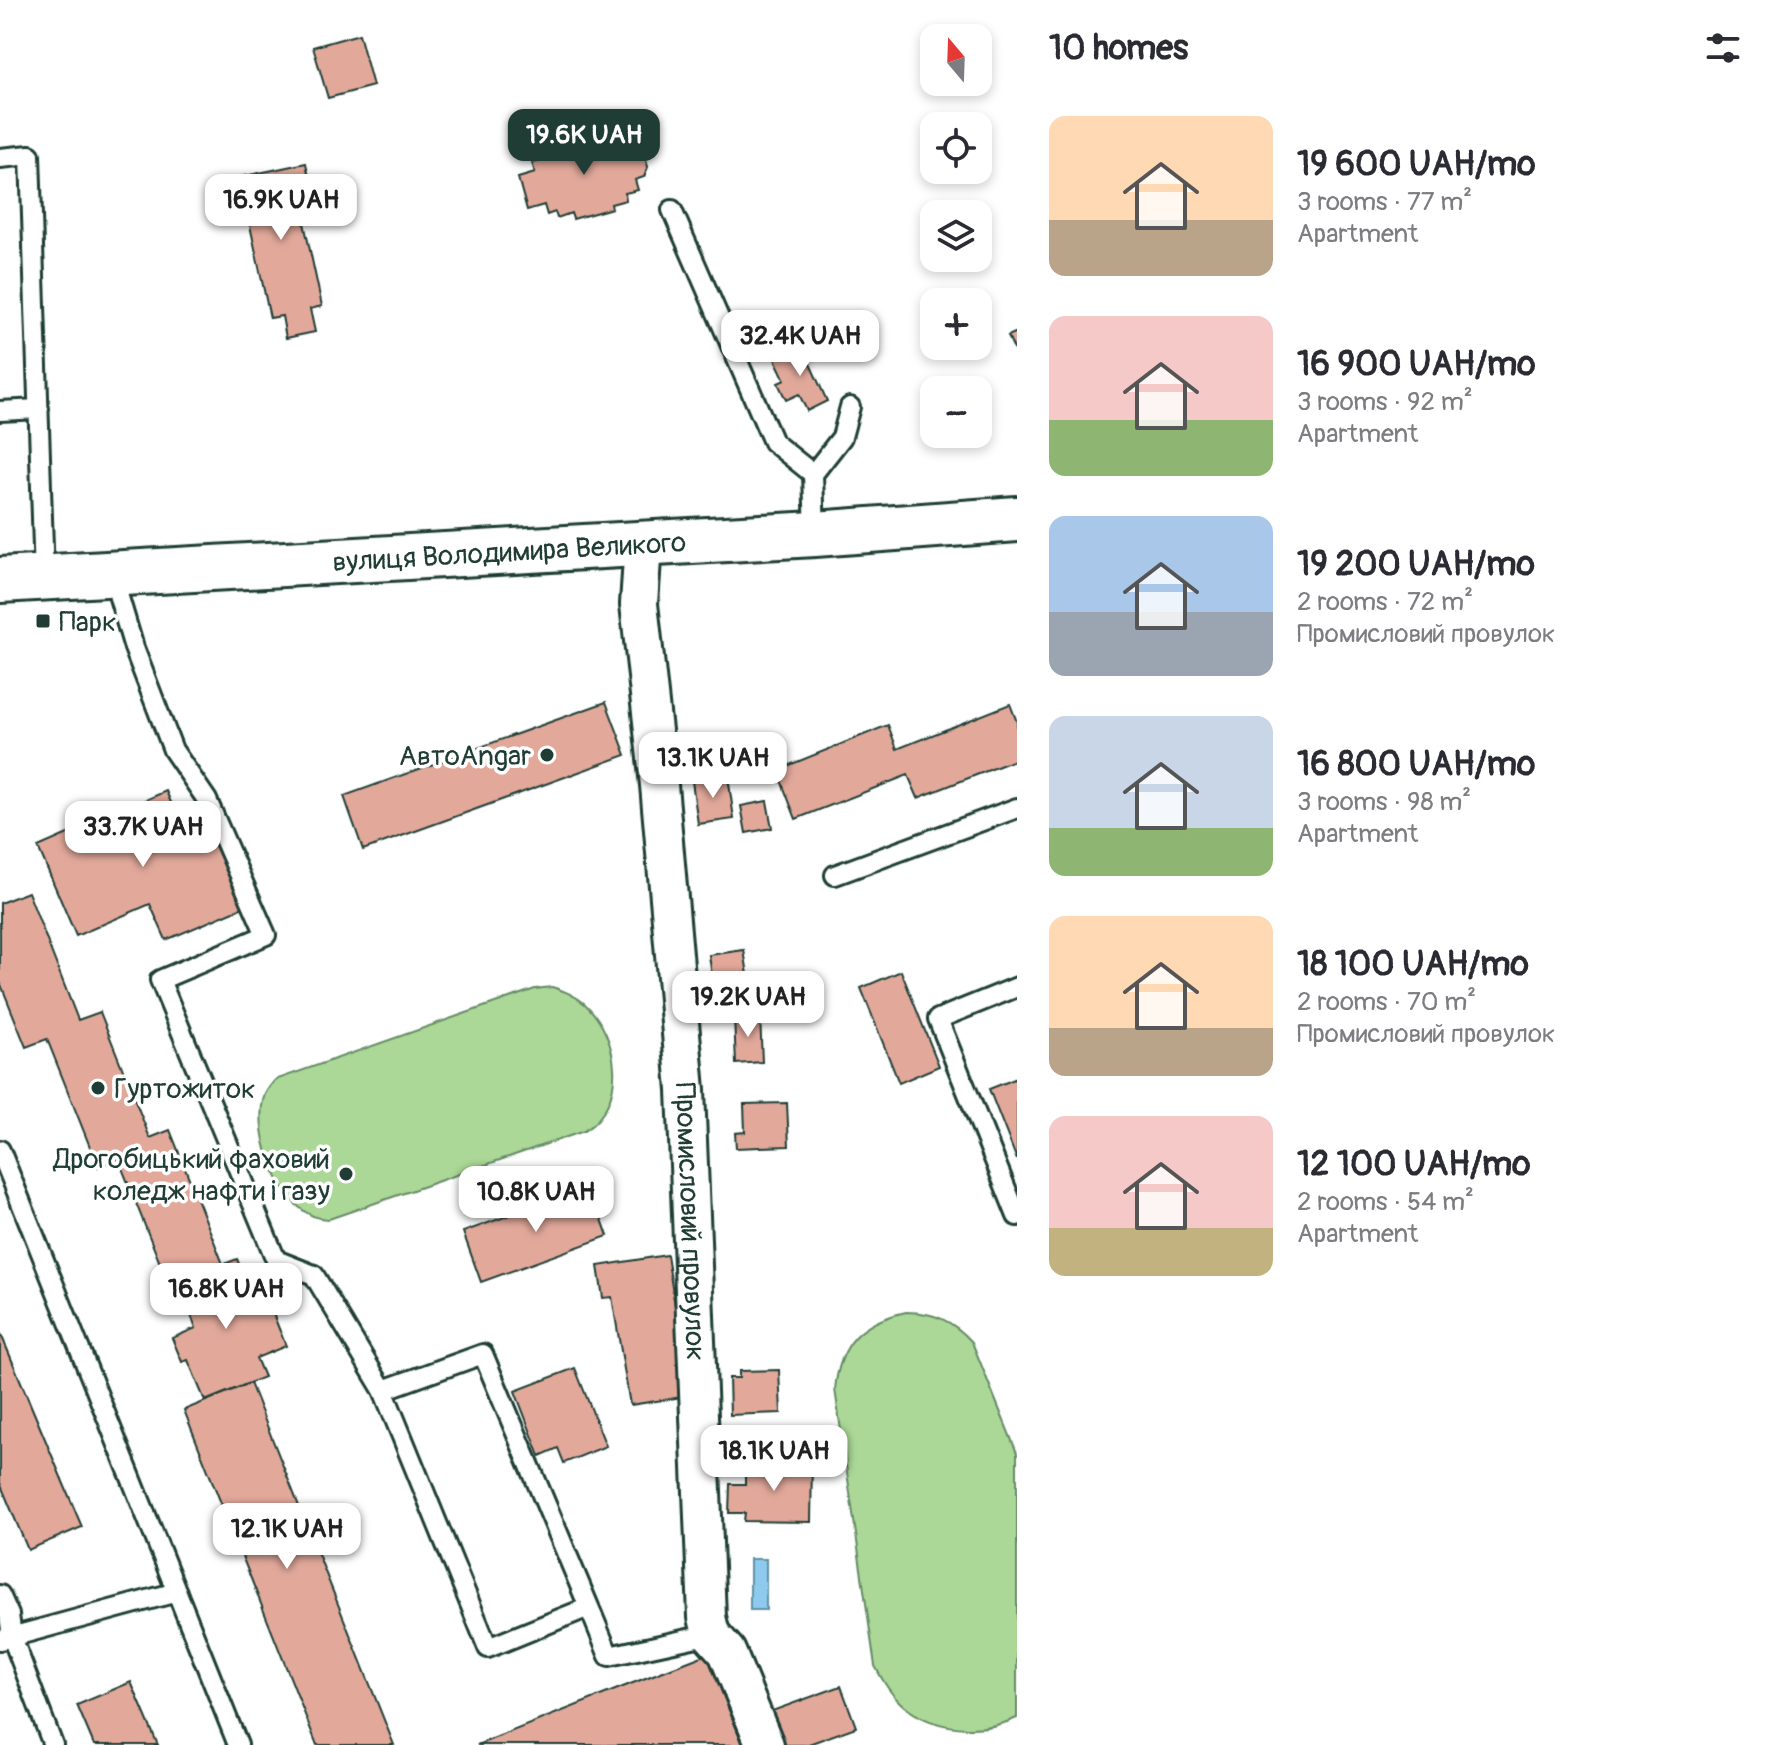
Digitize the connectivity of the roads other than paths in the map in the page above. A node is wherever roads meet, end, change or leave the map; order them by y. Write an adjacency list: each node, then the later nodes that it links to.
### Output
1 (0, 158): 4 (lane)
2 (672, 210): 6 (lane)
3 (850, 407): 6 (lane)
4 (39, 409): 5 (lane); 11 (lane)
5 (0, 411)
6 (813, 474): 8 (lane)
7 (1017, 519): 8 (street, вулиця Володимира Великого)
8 (815, 534): 9 (street, вулиця Володимира Великого)
9 (643, 544): 10 (street, вулиця Володимира Великого); 22 (street, Промисловий провулок)
10 (112, 574): 11 (street, вулиця Володимира Великого); 18 (lane)
11 (44, 578): 12 (street, вулиця Володимира Великого)
12 (0, 580)
13 (1017, 808): 14 (lane)
14 (835, 875)
15 (1017, 987): 17 (lane)
16 (0, 1150): 19 (lane)
17 (1017, 1216)
18 (383, 1390): 21 (lane); 21 (lane)
19 (177, 1592): 23 (lane); 25 (lane)
20 (0, 1595): 23 (lane)
21 (589, 1607): 22 (lane)
22 (711, 1634): 26 (street, Промисловий провулок)
23 (6, 1639): 24 (lane)
24 (53, 1745)
25 (238, 1745)
26 (765, 1745)

